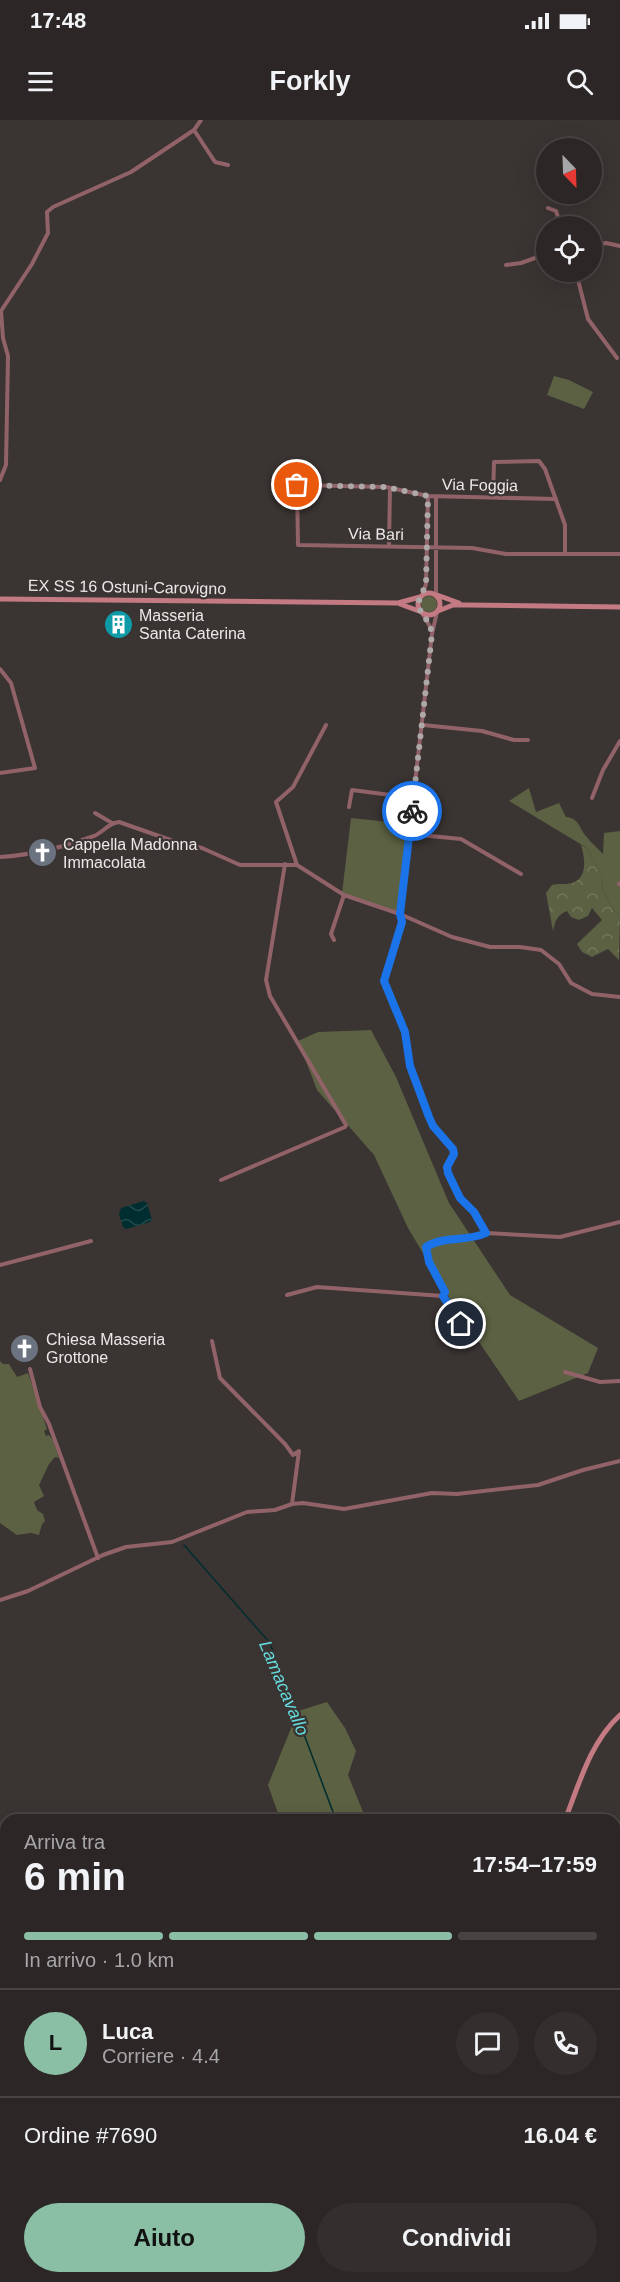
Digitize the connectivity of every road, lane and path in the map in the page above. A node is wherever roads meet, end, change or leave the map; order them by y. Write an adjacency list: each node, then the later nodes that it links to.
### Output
1 (201, 120): 2 (street)
2 (194, 130): 3 (street); 12 (street)
3 (228, 165)
4 (548, 208): 5 (street)
5 (558, 216)
6 (602, 244): 7 (street)
7 (620, 246)
8 (536, 257): 9 (street)
9 (506, 266)
10 (578, 282): 11 (street)
11 (617, 358)
12 (0, 480)
13 (297, 485): 14 (street, Via Foggia); 19 (street, Via Bari)
14 (390, 488): 15 (street, Via Foggia); 19 (street)
15 (428, 496): 16 (street, Via Foggia); 20 (street)
16 (436, 496): 17 (street, Via Foggia); 21 (street)
17 (493, 497): 18 (street, Via Foggia); 18 (street)
18 (556, 499): 22 (street)
19 (389, 546): 20 (street, Via Bari)
20 (427, 547): 21 (street, Via Bari); 25 (street)
21 (435, 547): 22 (street, Via Bari); 24 (street)
22 (565, 554): 23 (street, Via Bari)
23 (620, 554)
24 (436, 595): 25 (main road); 28 (main road); 30 (main road)
25 (421, 596): 27 (main road); 31 (main road)
26 (0, 598): 27 (main road, EX SS 16 Ostuni-Carovigno)
27 (398, 603): 31 (main road)
28 (467, 604): 29 (main road); 30 (main road)
29 (620, 607)
30 (438, 611): 31 (main road); 32 (street)
31 (422, 613): 32 (street)
32 (432, 634): 34 (street)
33 (0, 669): 38 (street)
34 (423, 725): 36 (street); 39 (street)
35 (326, 726): 47 (street)
36 (528, 740)
37 (620, 741): 40 (street)
38 (0, 773)
39 (414, 798): 41 (street); 44 (street)
40 (592, 798)
41 (349, 807)
42 (95, 813): 43 (street)
43 (112, 823): 45 (street); 46 (street)
44 (410, 834): 48 (street); 50 (street)
45 (0, 857)
46 (285, 864): 47 (street); 53 (street)
47 (297, 865): 49 (street)
48 (521, 874)
49 (344, 895): 50 (street); 51 (street)
50 (400, 914): 52 (street); 55 (street)
51 (334, 940)
52 (620, 997)
53 (222, 1180)
54 (620, 1222): 55 (street)
55 (486, 1233): 59 (street)
56 (91, 1241): 57 (street)
57 (0, 1265)
58 (287, 1294): 59 (street)
59 (443, 1296): 60 (street)
60 (461, 1324)
61 (212, 1341): 66 (street)
62 (30, 1369): 67 (street)
63 (566, 1372): 64 (street)
64 (620, 1381)
65 (620, 1461): 66 (street)
66 (292, 1504): 67 (street)
67 (98, 1558): 68 (street)
68 (0, 1599)
69 (620, 1715): 70 (main road)
70 (567, 1814)

